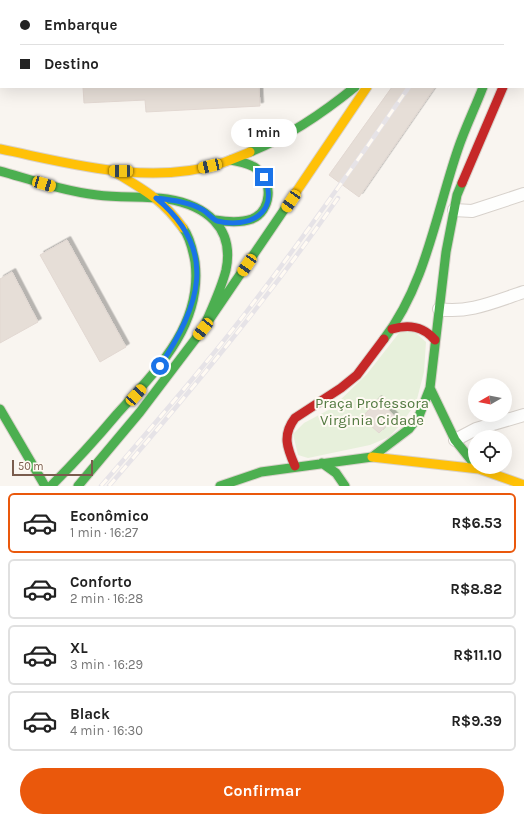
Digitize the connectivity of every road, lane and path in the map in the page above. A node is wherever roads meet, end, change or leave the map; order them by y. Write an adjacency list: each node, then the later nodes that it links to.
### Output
1 (354, 88): 6 (main road)
2 (366, 88): 15 (main road)
3 (484, 88): 16 (main road)
4 (503, 88): 11 (main road)
5 (0, 149): 8 (main road)
6 (231, 160): 8 (main road); 12 (main road)
7 (0, 171): 10 (main road)
8 (112, 171): 10 (main road)
9 (524, 194): 11 (street)
10 (156, 198): 12 (main road); 31 (main road)
11 (454, 210): 14 (main road)
12 (215, 220): 15 (main road)
13 (524, 292): 14 (street)
14 (439, 309): 17 (main road)
15 (203, 329): 32 (main road)
16 (392, 329): 17 (main road); 25 (main road)
17 (435, 340): 18 (main road)
18 (430, 388): 21 (main road); 23 (main road)
19 (0, 409): 30 (main road)
20 (524, 415): 21 (street)
21 (454, 440): 22 (main road)
22 (468, 456)
23 (372, 457): 24 (main road); 26 (main road)
24 (322, 463): 25 (main road); 34 (main road)
25 (295, 466): 33 (main road)
26 (468, 466)
27 (484, 474): 35 (main road)
28 (495, 474): 29 (main road)
29 (524, 485)
30 (45, 486)
31 (51, 486)
32 (78, 486)
33 (220, 486)
34 (345, 486)
35 (495, 486)

